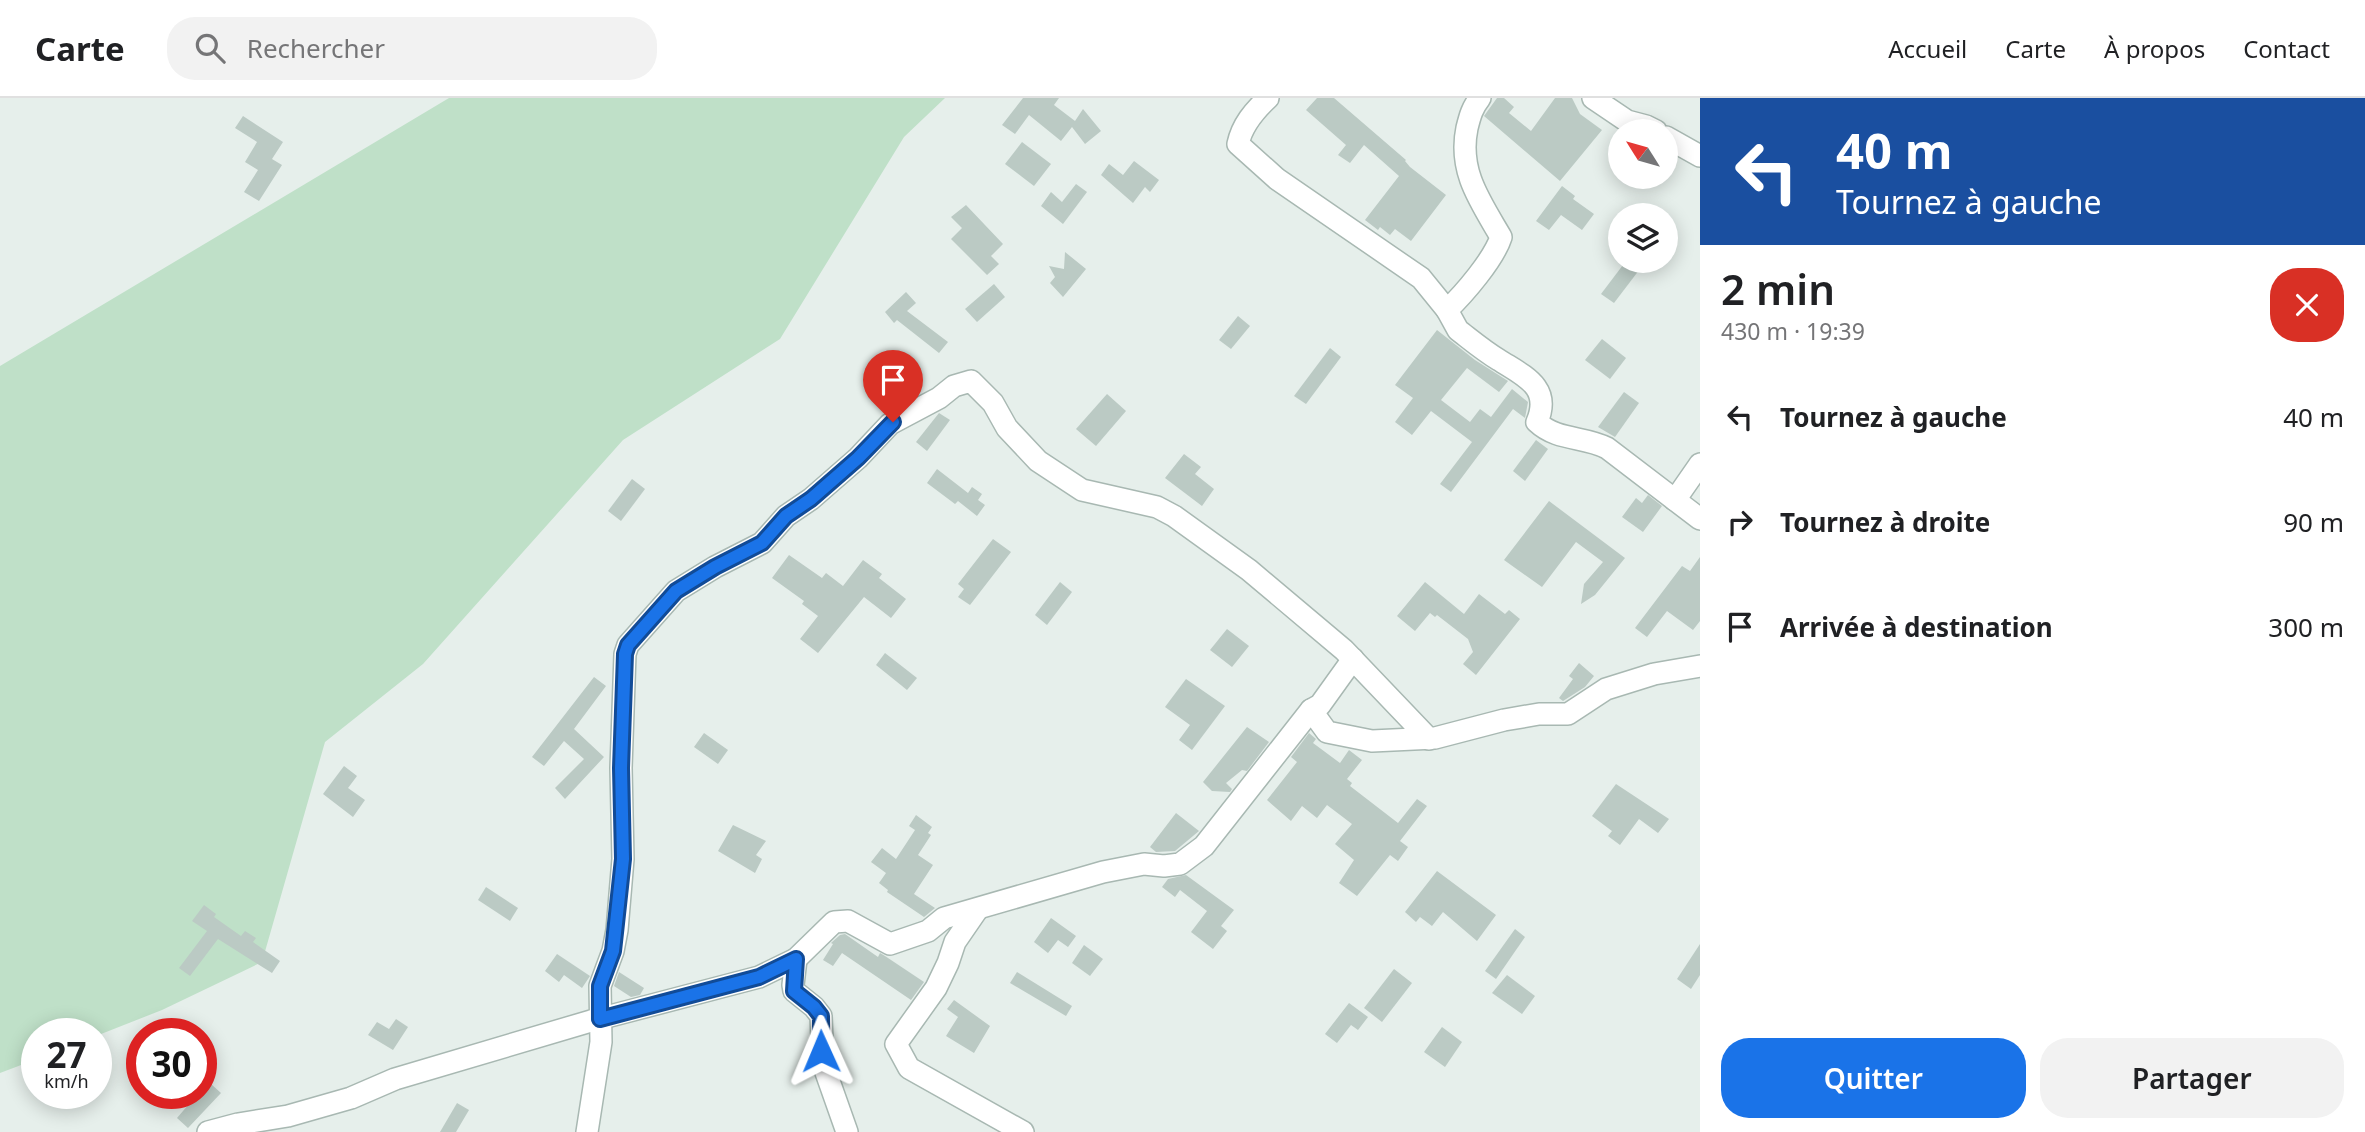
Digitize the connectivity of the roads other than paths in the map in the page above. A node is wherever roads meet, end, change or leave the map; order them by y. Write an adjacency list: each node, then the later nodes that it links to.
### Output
1 (1268, 98): 7 (street)
2 (1480, 98): 7 (street)
3 (1594, 98): 4 (street)
4 (1624, 119)
5 (1678, 144): 6 (street)
6 (1700, 156)
7 (1447, 310): 9 (street)
8 (1700, 464): 9 (street)
9 (1675, 500): 10 (street)
10 (1700, 519)
11 (1353, 659): 13 (street); 14 (street); 18 (street)
12 (1700, 666): 14 (street)
13 (1311, 710): 14 (street); 15 (street)
14 (1429, 739)
15 (977, 910): 16 (street); 23 (street)
16 (796, 959): 17 (street); 22 (street)
17 (628, 1012): 18 (street); 19 (street)
18 (600, 1019): 19 (street); 20 (street)
19 (601, 1042): 21 (street)
20 (208, 1132)
21 (587, 1132)
22 (847, 1132)
23 (1023, 1132)

